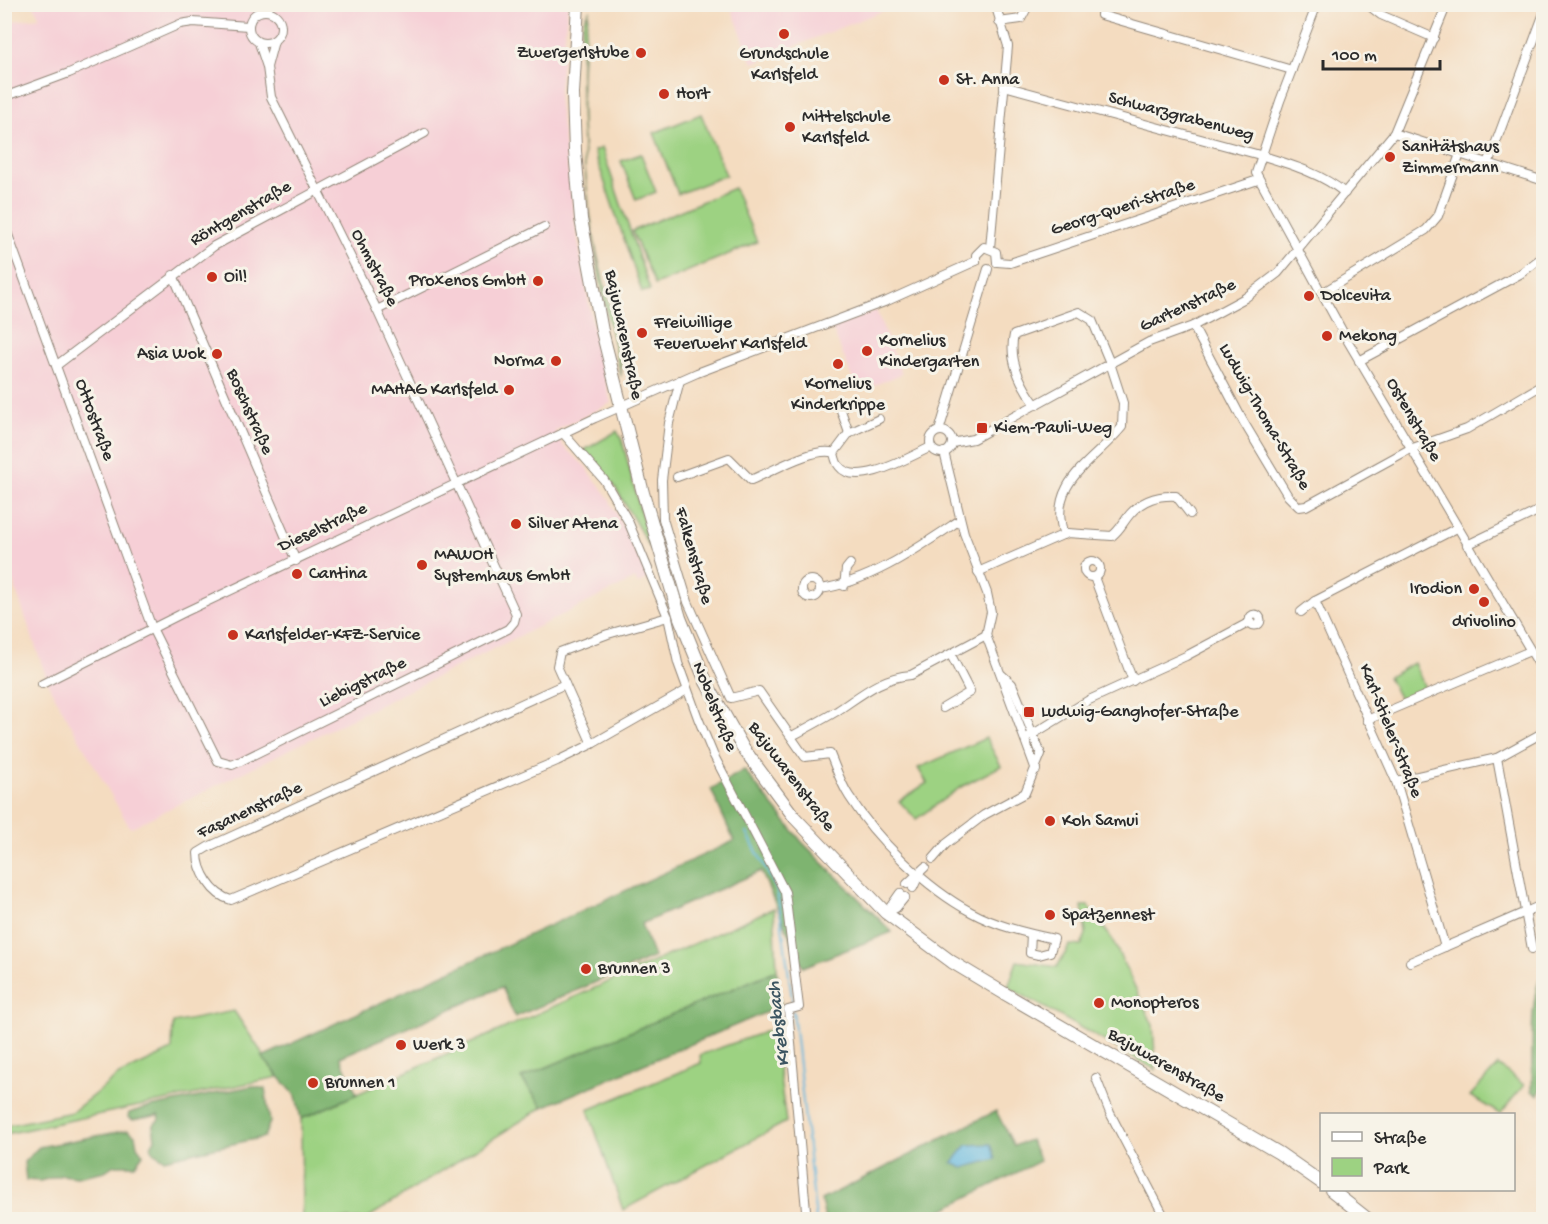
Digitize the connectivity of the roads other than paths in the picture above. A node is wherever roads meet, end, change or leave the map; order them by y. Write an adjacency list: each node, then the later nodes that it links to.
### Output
1 (578, 4): 47 (main road, Bajuwarenstraße)
2 (995, 4): 10 (street)
3 (1029, 4): 10 (street)
4 (1102, 4): 16 (street)
5 (1317, 4): 16 (street)
6 (1447, 4): 12 (street, Gartenstraße)
7 (1372, 6): 12 (street)
8 (268, 8): 11 (street); 13 (street)
9 (1544, 13): 23 (street)
10 (999, 22): 17 (street)
11 (248, 26): 14 (street); 18 (street)
12 (1434, 38): 20 (street, Gartenstraße)
13 (274, 41): 14 (street); 15 (street)
14 (259, 43): 15 (street)
15 (267, 67): 26 (street, Ohmstraße)
16 (1292, 70): 22 (street)
17 (1004, 86): 22 (street, Schwarzgrabenweg); 30 (street)
18 (4, 97)
19 (425, 133): 26 (street, Röntgenstraße)
20 (1394, 133): 21 (street); 27 (street, Gartenstraße)
21 (1460, 154): 23 (street); 37 (street)
22 (1260, 155): 24 (street); 27 (street, Schwarzgrabenweg)
23 (1489, 161): 25 (street)
24 (1258, 180): 31 (street, Ostenstraße); 34 (street, Georg-Queri-Straße)
25 (1544, 181)
26 (317, 191): 36 (street, Röntgenstraße); 38 (street, Ohmstraße)
27 (1345, 192): 31 (street, Gartenstraße)
28 (4, 224): 42 (street, Ottostraße)
29 (544, 227): 38 (street)
30 (990, 248): 33 (street); 34 (street)
31 (1297, 250): 37 (street, Ostenstraße); 39 (street, Gartenstraße)
32 (1544, 256): 40 (street)
33 (976, 261): 35 (street); 43 (street)
34 (997, 262): 35 (street)
35 (988, 269): 49 (street)
36 (173, 275): 42 (street, Röntgenstraße); 65 (street, Boschstraße)
37 (1322, 293): 40 (street, Ostenstraße)
38 (377, 310): 58 (street, Ohmstraße)
39 (1192, 326): 41 (street, Gartenstraße); 54 (street, Ludwig-Thoma-Straße)
40 (1359, 361): 54 (street, Ostenstraße)
41 (1110, 363): 46 (street, Gartenstraße); 46 (street); 63 (street)
42 (57, 365): 75 (street, Ottostraße)
43 (680, 380): 47 (street); 57 (street, Falkenstraße)
44 (1544, 384): 54 (street)
45 (838, 402): 50 (street)
46 (1036, 405): 52 (street, Gartenstraße)
47 (621, 408): 51 (street, Dieselstraße); 98 (main road, Bajuwarenstraße)
48 (879, 419): 50 (street)
49 (939, 431): 52 (street); 53 (street)
50 (849, 432): 56 (street)
51 (563, 433): 58 (street, Dieselstraße); 73 (street, Nobelstraße)
52 (951, 443): 55 (street)
53 (931, 447): 55 (street); 56 (street)
54 (1410, 449): 62 (street, Ostenstraße)
55 (944, 452): 61 (street)
56 (834, 453): 57 (street)
57 (669, 478): 87 (street, Falkenstraße)
58 (456, 484): 65 (street, Dieselstraße); 75 (street, Liebigstraße)
59 (1544, 508): 64 (street)
60 (1190, 514): 63 (street)
61 (960, 520): 67 (street); 69 (street)
62 (1457, 528): 64 (street, Ostenstraße); 71 (street)
63 (1064, 535): 67 (street)
64 (1467, 545): 77 (street, Ostenstraße)
65 (296, 561): 75 (street, Dieselstraße)
66 (850, 564): 69 (street)
67 (978, 572): 76 (street)
68 (1094, 577): 80 (street)
69 (844, 586): 70 (street)
70 (820, 589)
71 (1315, 601): 72 (street); 85 (street, Karl-Stieler-Straße)
72 (1300, 612)
73 (668, 617): 82 (street); 83 (street, Nobelstraße)
74 (1250, 622): 80 (street)
75 (152, 628): 81 (street, Dieselstraße)
76 (986, 635): 78 (street); 88 (street)
77 (1530, 651): 79 (street, Ostenstraße); 85 (street)
78 (951, 655): 84 (street); 87 (street)
79 (1544, 673)
80 (1132, 681): 88 (street)
81 (42, 684)
82 (565, 684): 89 (street); 89 (street, Fasanenstraße)
83 (687, 690): 89 (street, Fasanenstraße); 107 (street, Nobelstraße)
84 (943, 708)
85 (1368, 720): 91 (street, Karl-Stieler-Straße)
86 (1544, 732): 90 (street)
87 (792, 736): 94 (street)
88 (1029, 737): 92 (street)
89 (592, 744)
90 (1497, 758): 91 (street); 99 (street)
91 (1396, 781): 101 (street, Karl-Stieler-Straße)
92 (933, 859)
93 (926, 867): 94 (street)
94 (919, 875): 95 (street); 100 (street)
95 (910, 886)
96 (903, 895): 98 (street)
97 (1544, 904): 99 (street)
98 (886, 913): 105 (main road, Bajuwarenstraße)
99 (1525, 913): 101 (street); 102 (street)
100 (1031, 934)
101 (1445, 947): 103 (street)
102 (1532, 949)
103 (1410, 962)
104 (1096, 1078): 108 (street)
105 (1320, 1182)
106 (1332, 1191): 109 (main road)
107 (809, 1220)
108 (1166, 1220)
109 (1369, 1220)

